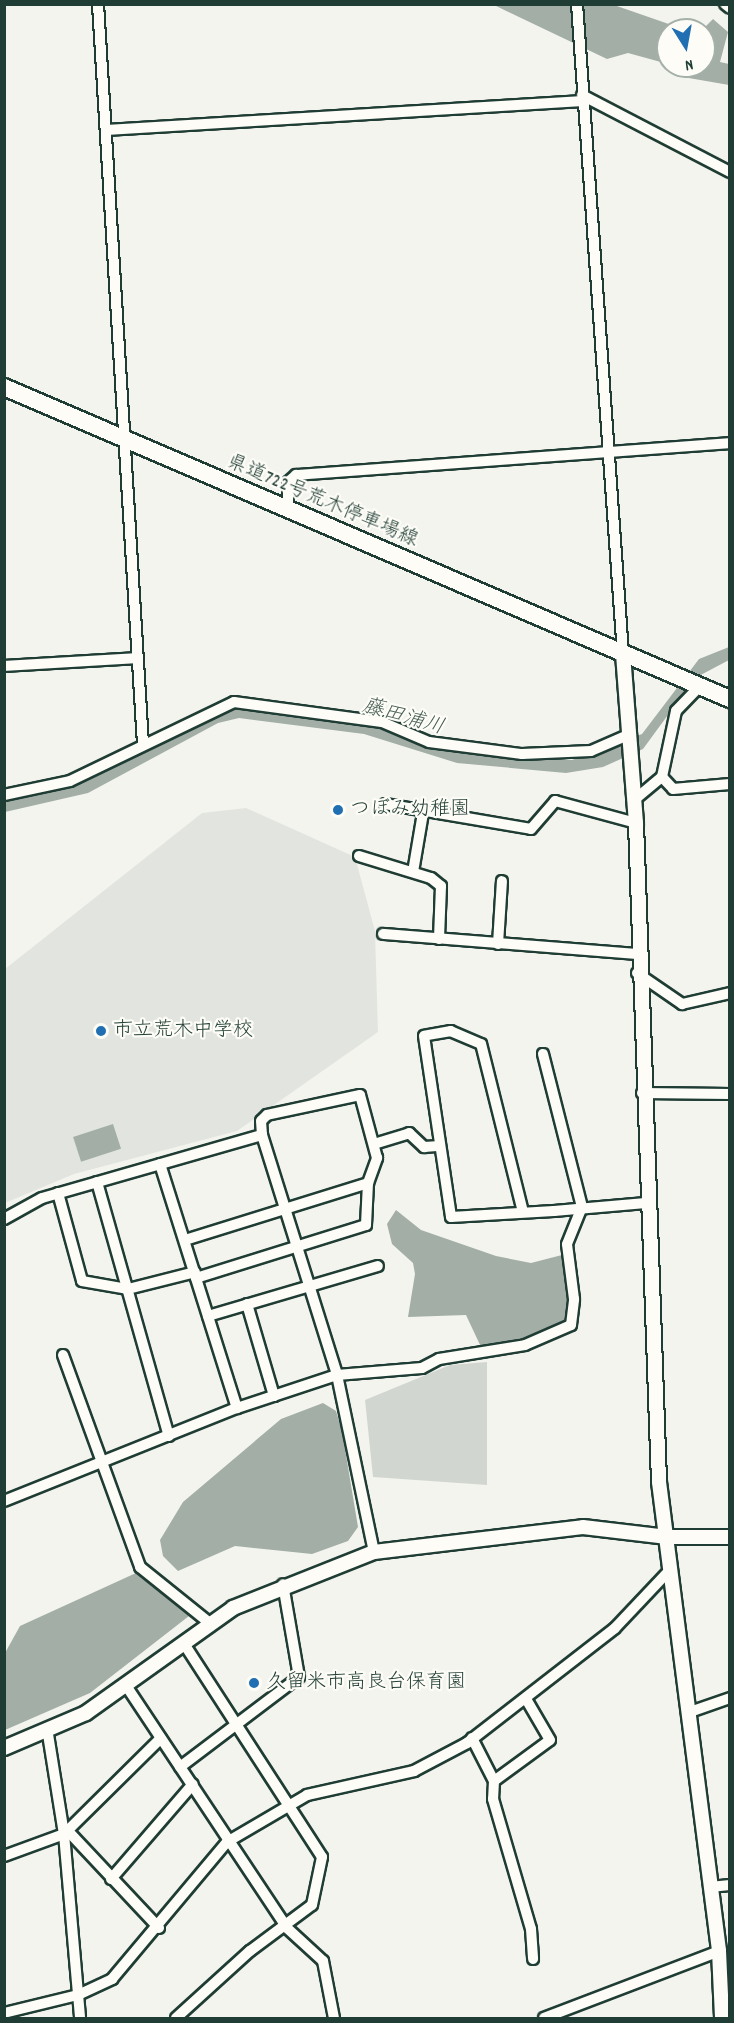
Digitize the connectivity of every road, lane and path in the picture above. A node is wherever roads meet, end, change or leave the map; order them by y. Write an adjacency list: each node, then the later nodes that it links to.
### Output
1 (98, 4): 6 (street)
2 (577, 4): 5 (street)
3 (726, 4): 4 (street)
4 (729, 8)
5 (582, 95): 6 (street); 7 (street); 11 (street)
6 (107, 130): 9 (street)
7 (729, 172)
8 (4, 387): 9 (main road, 県道722号荒木停車場線)
9 (126, 439): 12 (main road, 県道722号荒木停車場線); 14 (street)
10 (729, 443): 11 (street)
11 (609, 451): 12 (street); 13 (street)
12 (288, 511): 13 (main road, 県道722号荒木停車場線)
13 (623, 654): 16 (main road, 県道722号荒木停車場線); 18 (street)
14 (138, 658): 15 (street); 19 (street)
15 (4, 666)
16 (699, 687): 17 (main road, 県道722号荒木停車場線); 20 (street)
17 (729, 699)
18 (628, 735): 19 (street); 23 (street)
19 (143, 743): 22 (street)
20 (662, 777): 21 (street); 23 (street)
21 (729, 784)
22 (4, 795)
23 (633, 801): 26 (street)
24 (385, 804): 25 (street)
25 (423, 813): 26 (street); 28 (street)
26 (636, 823): 33 (street)
27 (359, 856): 28 (street)
28 (413, 872): 31 (street)
29 (502, 881): 32 (street)
30 (383, 934): 31 (street)
31 (439, 939): 32 (street)
32 (498, 944): 33 (street)
33 (638, 954): 34 (street)
34 (637, 973): 35 (street); 37 (street)
35 (729, 993)
36 (543, 1054): 47 (street)
37 (642, 1093): 38 (street); 46 (street)
38 (729, 1094)
39 (262, 1135): 40 (street); 42 (street); 48 (street)
40 (374, 1144): 41 (street); 44 (street)
41 (440, 1146): 49 (street); 49 (street)
42 (160, 1164): 43 (street); 51 (street)
43 (97, 1182): 45 (street); 56 (street)
44 (368, 1183): 48 (street); 52 (street)
45 (58, 1193): 50 (street); 56 (street)
46 (646, 1203): 47 (street); 67 (street)
47 (582, 1207): 49 (street); 60 (street)
48 (286, 1208): 51 (street); 52 (street)
49 (523, 1212)
50 (4, 1219)
51 (184, 1240): 54 (street)
52 (297, 1246): 54 (street); 55 (street)
53 (378, 1266): 55 (street)
54 (195, 1275): 56 (street); 58 (street)
55 (309, 1286): 57 (street); 60 (street)
56 (128, 1289): 63 (street)
57 (247, 1304): 58 (street); 61 (street)
58 (208, 1316): 62 (street)
59 (63, 1355): 64 (street)
60 (337, 1375): 61 (street); 68 (street)
61 (274, 1396): 62 (street)
62 (237, 1408): 63 (street)
63 (169, 1436): 64 (street)
64 (102, 1461): 65 (street); 71 (street)
65 (4, 1501)
66 (729, 1537): 67 (street)
67 (667, 1538): 68 (street); 69 (street)
68 (374, 1552): 70 (street)
69 (668, 1572): 75 (street); 76 (street)
70 (283, 1584): 71 (street); 77 (street)
71 (211, 1624): 72 (street)
72 (184, 1644): 73 (street); 77 (street)
73 (127, 1687): 78 (street); 79 (street)
74 (729, 1698): 76 (street)
75 (526, 1699): 80 (street); 83 (street)
76 (687, 1713): 91 (street)
77 (236, 1726): 82 (street); 85 (street)
78 (48, 1728): 81 (street); 86 (street)
79 (161, 1738): 82 (street); 86 (street)
80 (472, 1738): 83 (street); 85 (street)
81 (4, 1748)
82 (180, 1767): 84 (street)
83 (494, 1781): 95 (street)
84 (193, 1784): 87 (street); 89 (street)
85 (288, 1807): 87 (street); 93 (street)
86 (66, 1833): 88 (street); 89 (street); 96 (street)
87 (227, 1842): 92 (street); 93 (street)
88 (4, 1856)
89 (111, 1879): 92 (street)
90 (729, 1885): 91 (street)
91 (710, 1887): 94 (street)
92 (159, 1928): 96 (street)
93 (287, 1928): 99 (street); 100 (street)
94 (719, 1951): 101 (street); 102 (street)
95 (532, 1959)
96 (78, 1995): 97 (street); 98 (street)
97 (4, 2013)
98 (80, 2019)
99 (176, 2019)
100 (334, 2019)
101 (544, 2019)
102 (722, 2019)

